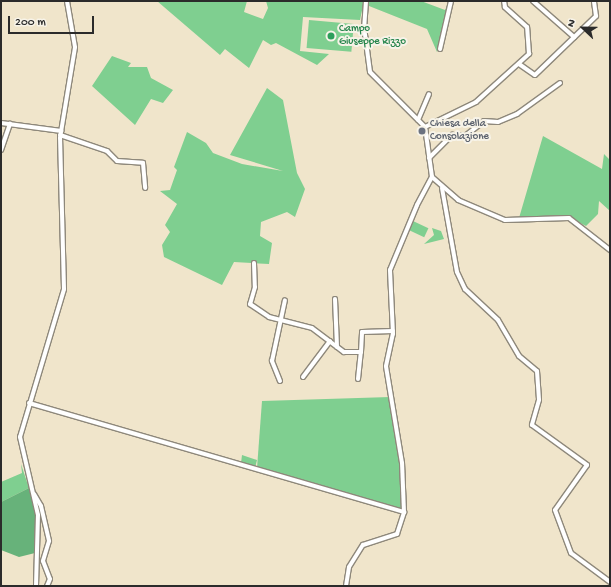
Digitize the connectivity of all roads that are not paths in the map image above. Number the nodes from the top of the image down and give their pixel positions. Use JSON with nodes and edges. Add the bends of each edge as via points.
{"nodes":[{"id":1,"x":67,"y":1,"type":"edge"},
{"id":2,"x":366,"y":1,"type":"edge"},
{"id":3,"x":451,"y":1,"type":"edge"},
{"id":4,"x":504,"y":1,"type":"edge"},
{"id":5,"x":533,"y":1,"type":"edge"},
{"id":6,"x":594,"y":1,"type":"edge"},
{"id":7,"x":574,"y":37,"type":"junction"},
{"id":8,"x":440,"y":49,"type":"dead end"},
{"id":9,"x":519,"y":64,"type":"junction"},
{"id":10,"x":560,"y":82,"type":"dead end"},
{"id":11,"x":429,"y":94,"type":"dead end"},
{"id":12,"x":418,"y":120,"type":"junction"},
{"id":13,"x":1,"y":123,"type":"edge"},
{"id":14,"x":10,"y":124,"type":"junction"},
{"id":15,"x":425,"y":127,"type":"junction"},
{"id":16,"x":61,"y":133,"type":"junction"},
{"id":17,"x":1,"y":150,"type":"edge"},
{"id":18,"x":429,"y":158,"type":"junction"},
{"id":19,"x":432,"y":177,"type":"junction"},
{"id":20,"x":145,"y":188,"type":"dead end"},
{"id":21,"x":442,"y":188,"type":"junction"},
{"id":22,"x":610,"y":250,"type":"edge"},
{"id":23,"x":254,"y":263,"type":"dead end"},
{"id":24,"x":336,"y":299,"type":"dead end"},
{"id":25,"x":285,"y":300,"type":"dead end"},
{"id":26,"x":280,"y":321,"type":"junction"},
{"id":27,"x":393,"y":331,"type":"junction"},
{"id":28,"x":330,"y":341,"type":"junction"},
{"id":29,"x":336,"y":347,"type":"junction"},
{"id":30,"x":361,"y":352,"type":"junction"},
{"id":31,"x":303,"y":377,"type":"dead end"},
{"id":32,"x":358,"y":379,"type":"dead end"},
{"id":33,"x":280,"y":381,"type":"dead end"},
{"id":34,"x":30,"y":403,"type":"junction"},
{"id":35,"x":33,"y":493,"type":"junction"},
{"id":36,"x":404,"y":512,"type":"junction"},
{"id":37,"x":44,"y":529,"type":"junction"},
{"id":38,"x":38,"y":530,"type":"junction"},
{"id":39,"x":38,"y":548,"type":"junction"},
{"id":40,"x":46,"y":551,"type":"junction"},
{"id":41,"x":610,"y":582,"type":"edge"},
{"id":42,"x":36,"y":586,"type":"edge"},
{"id":43,"x":47,"y":586,"type":"edge"},
{"id":44,"x":346,"y":586,"type":"edge"}],
"edges":[{"from":1,"to":16,"type":"street","via":[[75,47]]},
{"from":2,"to":12,"type":"street","via":[[364,27],[370,72]]},
{"from":3,"to":8,"type":"street"},
{"from":4,"to":9,"type":"street","via":[[505,7],[517,16],[528,30],[529,54]]},
{"from":5,"to":7,"type":"street"},
{"from":6,"to":7,"type":"street","via":[[596,16]]},
{"from":7,"to":9,"type":"street","via":[[535,75]]},
{"from":9,"to":15,"type":"street","via":[[476,102]]},
{"from":10,"to":18,"type":"street","via":[[517,114],[498,122],[484,121],[464,136],[452,135]]},
{"from":11,"to":12,"type":"street"},
{"from":12,"to":15,"type":"street"},
{"from":13,"to":14,"type":"street"},
{"from":14,"to":16,"type":"street"},
{"from":14,"to":17,"type":"street"},
{"from":15,"to":18,"type":"street"},
{"from":16,"to":20,"type":"street","via":[[107,151],[117,161],[143,163]]},
{"from":16,"to":34,"type":"street","via":[[64,289]]},
{"from":18,"to":19,"type":"street"},
{"from":19,"to":21,"type":"street"},
{"from":19,"to":27,"type":"street","via":[[391,265]]},
{"from":21,"to":22,"type":"street","via":[[466,205],[505,220],[573,219]]},
{"from":21,"to":41,"type":"street","via":[[457,272],[465,290],[498,320],[519,356],[537,371],[539,400],[532,424],[587,465],[555,510],[571,553]]},
{"from":23,"to":26,"type":"street","via":[[255,287],[250,304]]},
{"from":24,"to":29,"type":"street"},
{"from":25,"to":26,"type":"street"},
{"from":26,"to":28,"type":"street","via":[[312,328]]},
{"from":26,"to":33,"type":"street","via":[[272,361]]},
{"from":27,"to":30,"type":"street","via":[[361,332]]},
{"from":27,"to":36,"type":"street","via":[[386,366],[402,463]]},
{"from":28,"to":29,"type":"street"},
{"from":28,"to":31,"type":"street"},
{"from":29,"to":30,"type":"street","via":[[344,352]]},
{"from":30,"to":32,"type":"street"},
{"from":34,"to":35,"type":"street","via":[[20,437]]},
{"from":34,"to":36,"type":"street"},
{"from":35,"to":37,"type":"street","via":[[41,506]]},
{"from":35,"to":38,"type":"street"},
{"from":36,"to":44,"type":"street","via":[[397,534],[363,545],[349,567]]},
{"from":37,"to":38,"type":"street"},
{"from":37,"to":40,"type":"street","via":[[49,541]]},
{"from":38,"to":39,"type":"street"},
{"from":39,"to":40,"type":"street"},
{"from":39,"to":42,"type":"street"},
{"from":40,"to":43,"type":"street","via":[[43,561],[50,579]]}]}
